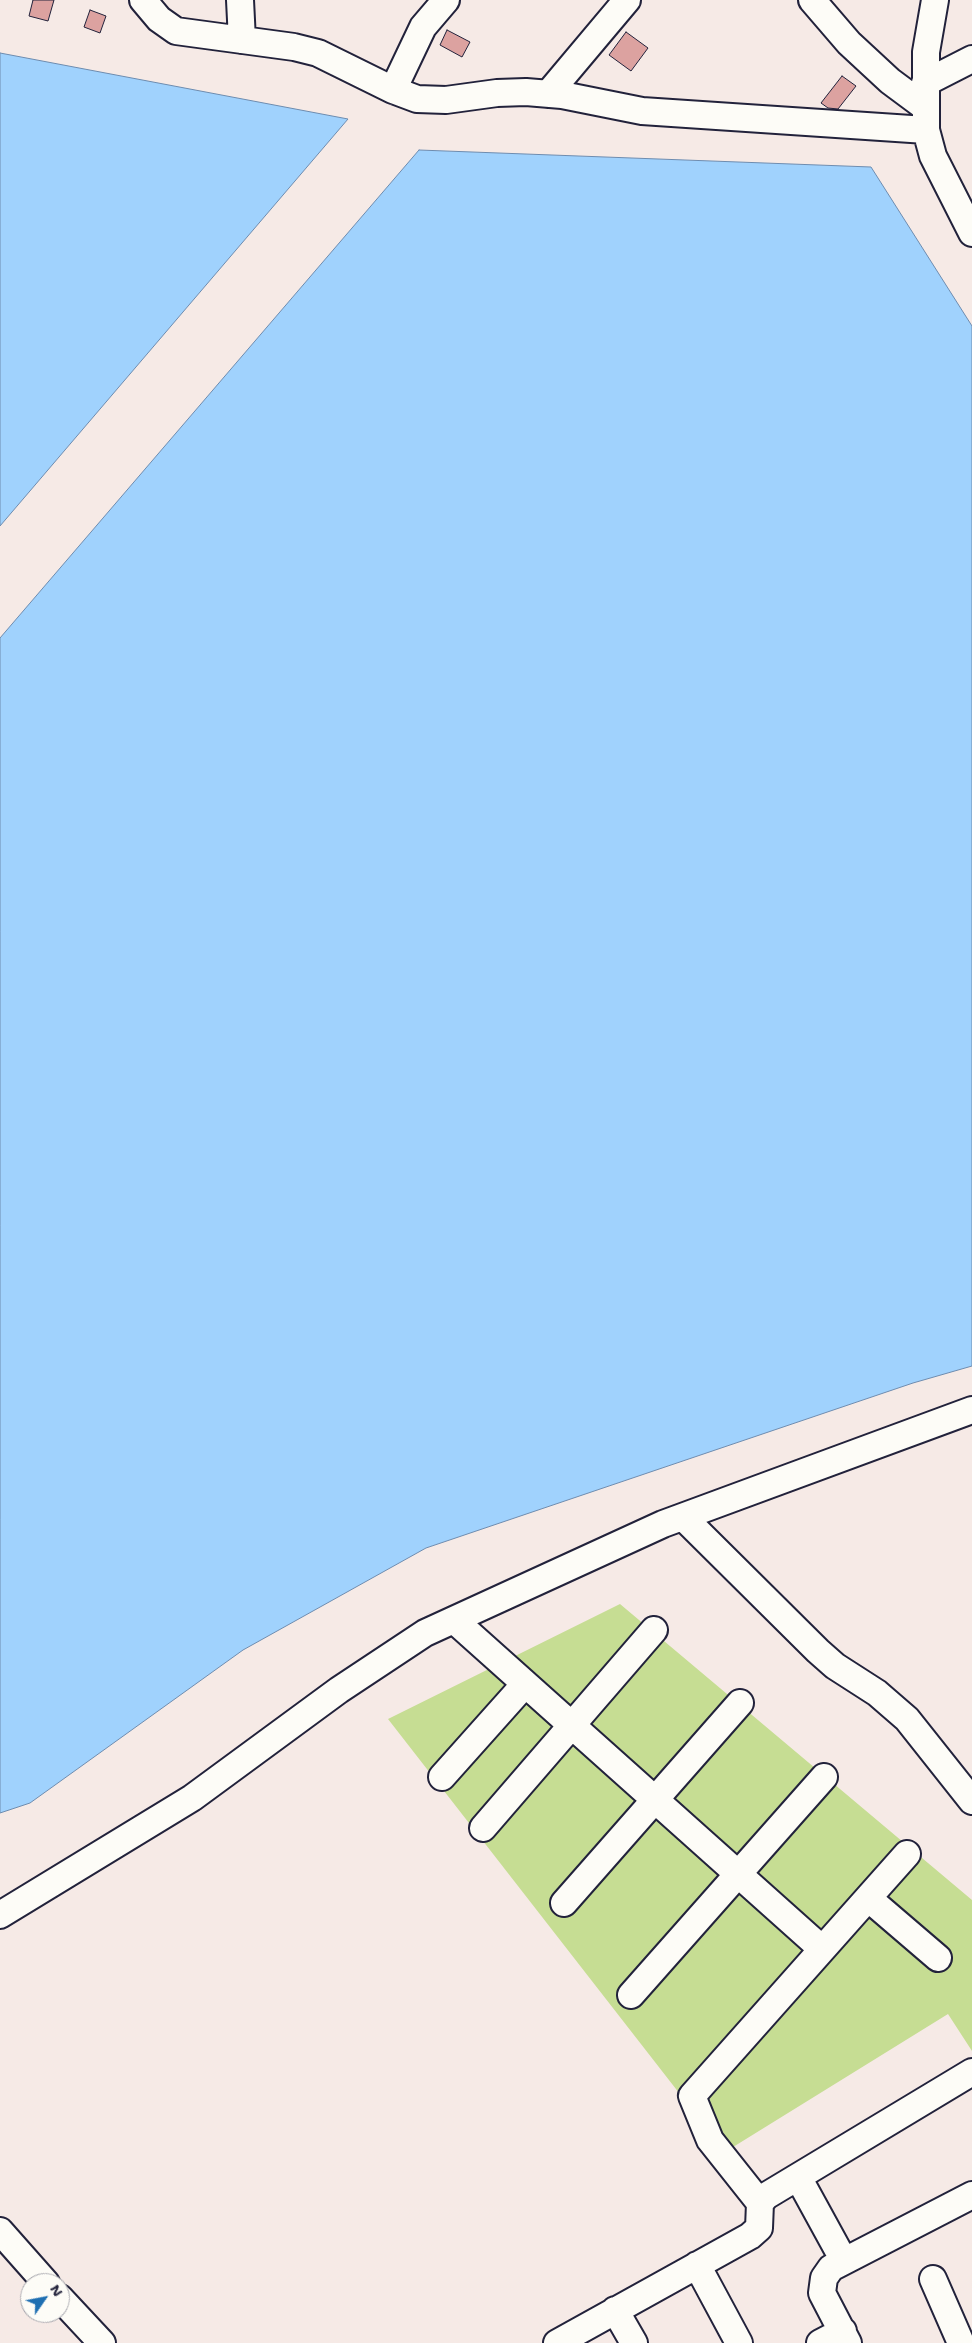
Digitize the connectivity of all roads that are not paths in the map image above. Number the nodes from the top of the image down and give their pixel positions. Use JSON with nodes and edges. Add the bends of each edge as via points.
{"nodes":[{"id":1,"x":143,"y":0,"type":"edge"},
{"id":2,"x":240,"y":0,"type":"edge"},
{"id":3,"x":446,"y":0,"type":"edge"},
{"id":4,"x":627,"y":0,"type":"edge"},
{"id":5,"x":812,"y":0,"type":"edge"},
{"id":6,"x":935,"y":0,"type":"edge"},
{"id":7,"x":242,"y":40,"type":"junction"},
{"id":8,"x":972,"y":59,"type":"edge"},
{"id":9,"x":393,"y":90,"type":"junction"},
{"id":10,"x":548,"y":94,"type":"junction"},
{"id":11,"x":925,"y":107,"type":"junction"},
{"id":12,"x":972,"y":233,"type":"edge"},
{"id":13,"x":972,"y":1410,"type":"edge"},
{"id":14,"x":683,"y":1517,"type":"junction"},
{"id":15,"x":454,"y":1620,"type":"junction"},
{"id":16,"x":654,"y":1630,"type":"dead end"},
{"id":17,"x":525,"y":1684,"type":"junction"},
{"id":18,"x":740,"y":1703,"type":"dead end"},
{"id":19,"x":572,"y":1725,"type":"junction"},
{"id":20,"x":442,"y":1777,"type":"dead end"},
{"id":21,"x":824,"y":1777,"type":"dead end"},
{"id":22,"x":655,"y":1800,"type":"junction"},
{"id":23,"x":972,"y":1801,"type":"edge"},
{"id":24,"x":483,"y":1828,"type":"dead end"},
{"id":25,"x":907,"y":1854,"type":"dead end"},
{"id":26,"x":738,"y":1874,"type":"junction"},
{"id":27,"x":868,"y":1898,"type":"junction"},
{"id":28,"x":564,"y":1903,"type":"dead end"},
{"id":29,"x":0,"y":1915,"type":"edge"},
{"id":30,"x":822,"y":1949,"type":"junction"},
{"id":31,"x":938,"y":1958,"type":"dead end"},
{"id":32,"x":631,"y":1995,"type":"dead end"},
{"id":33,"x":972,"y":2072,"type":"edge"},
{"id":34,"x":798,"y":2177,"type":"junction"},
{"id":35,"x":972,"y":2195,"type":"edge"},
{"id":36,"x":760,"y":2203,"type":"junction"},
{"id":37,"x":0,"y":2231,"type":"edge"},
{"id":38,"x":844,"y":2262,"type":"junction"},
{"id":39,"x":697,"y":2265,"type":"junction"},
{"id":40,"x":37,"y":2273,"type":"edge"},
{"id":41,"x":933,"y":2279,"type":"dead end"},
{"id":42,"x":70,"y":2309,"type":"edge"},
{"id":43,"x":615,"y":2310,"type":"junction"},
{"id":44,"x":846,"y":2337,"type":"edge"},
{"id":45,"x":102,"y":2343,"type":"edge"},
{"id":46,"x":557,"y":2343,"type":"edge"},
{"id":47,"x":634,"y":2343,"type":"edge"},
{"id":48,"x":739,"y":2343,"type":"edge"},
{"id":49,"x":820,"y":2343,"type":"edge"},
{"id":50,"x":961,"y":2343,"type":"edge"}],
"edges":[{"from":1,"to":7,"type":"street","via":[[159,19],[176,31]]},
{"from":2,"to":7,"type":"street"},
{"from":3,"to":9,"type":"street","via":[[423,27]]},
{"from":4,"to":10,"type":"street"},
{"from":5,"to":11,"type":"street","via":[[856,50]]},
{"from":6,"to":11,"type":"street","via":[[926,52]]},
{"from":7,"to":9,"type":"street","via":[[318,53]]},
{"from":8,"to":11,"type":"street"},
{"from":9,"to":10,"type":"street","via":[[417,99],[446,100],[497,93]]},
{"from":10,"to":11,"type":"street","via":[[642,111]]},
{"from":11,"to":12,"type":"street","via":[[933,156]]},
{"from":13,"to":14,"type":"street"},
{"from":14,"to":15,"type":"street"},
{"from":14,"to":23,"type":"street","via":[[818,1651],[907,1719]]},
{"from":15,"to":17,"type":"street"},
{"from":15,"to":29,"type":"street","via":[[425,1634],[339,1690],[192,1798]]},
{"from":16,"to":19,"type":"street"},
{"from":17,"to":19,"type":"street"},
{"from":17,"to":20,"type":"street"},
{"from":18,"to":22,"type":"street"},
{"from":19,"to":22,"type":"street"},
{"from":19,"to":24,"type":"street"},
{"from":21,"to":26,"type":"street"},
{"from":22,"to":26,"type":"street"},
{"from":22,"to":28,"type":"street"},
{"from":25,"to":27,"type":"street"},
{"from":26,"to":30,"type":"street"},
{"from":26,"to":32,"type":"street"},
{"from":27,"to":30,"type":"street"},
{"from":27,"to":31,"type":"street"},
{"from":30,"to":36,"type":"street","via":[[692,2096],[710,2140]]},
{"from":33,"to":34,"type":"street"},
{"from":34,"to":36,"type":"street"},
{"from":34,"to":38,"type":"street"},
{"from":35,"to":38,"type":"street"},
{"from":36,"to":39,"type":"street","via":[[759,2228]]},
{"from":37,"to":40,"type":"street"},
{"from":38,"to":44,"type":"street","via":[[831,2268],[824,2278],[822,2293]]},
{"from":39,"to":43,"type":"street"},
{"from":39,"to":48,"type":"street"},
{"from":41,"to":50,"type":"street"},
{"from":42,"to":45,"type":"street"},
{"from":43,"to":46,"type":"street"},
{"from":43,"to":47,"type":"street"},
{"from":44,"to":49,"type":"street"}]}
